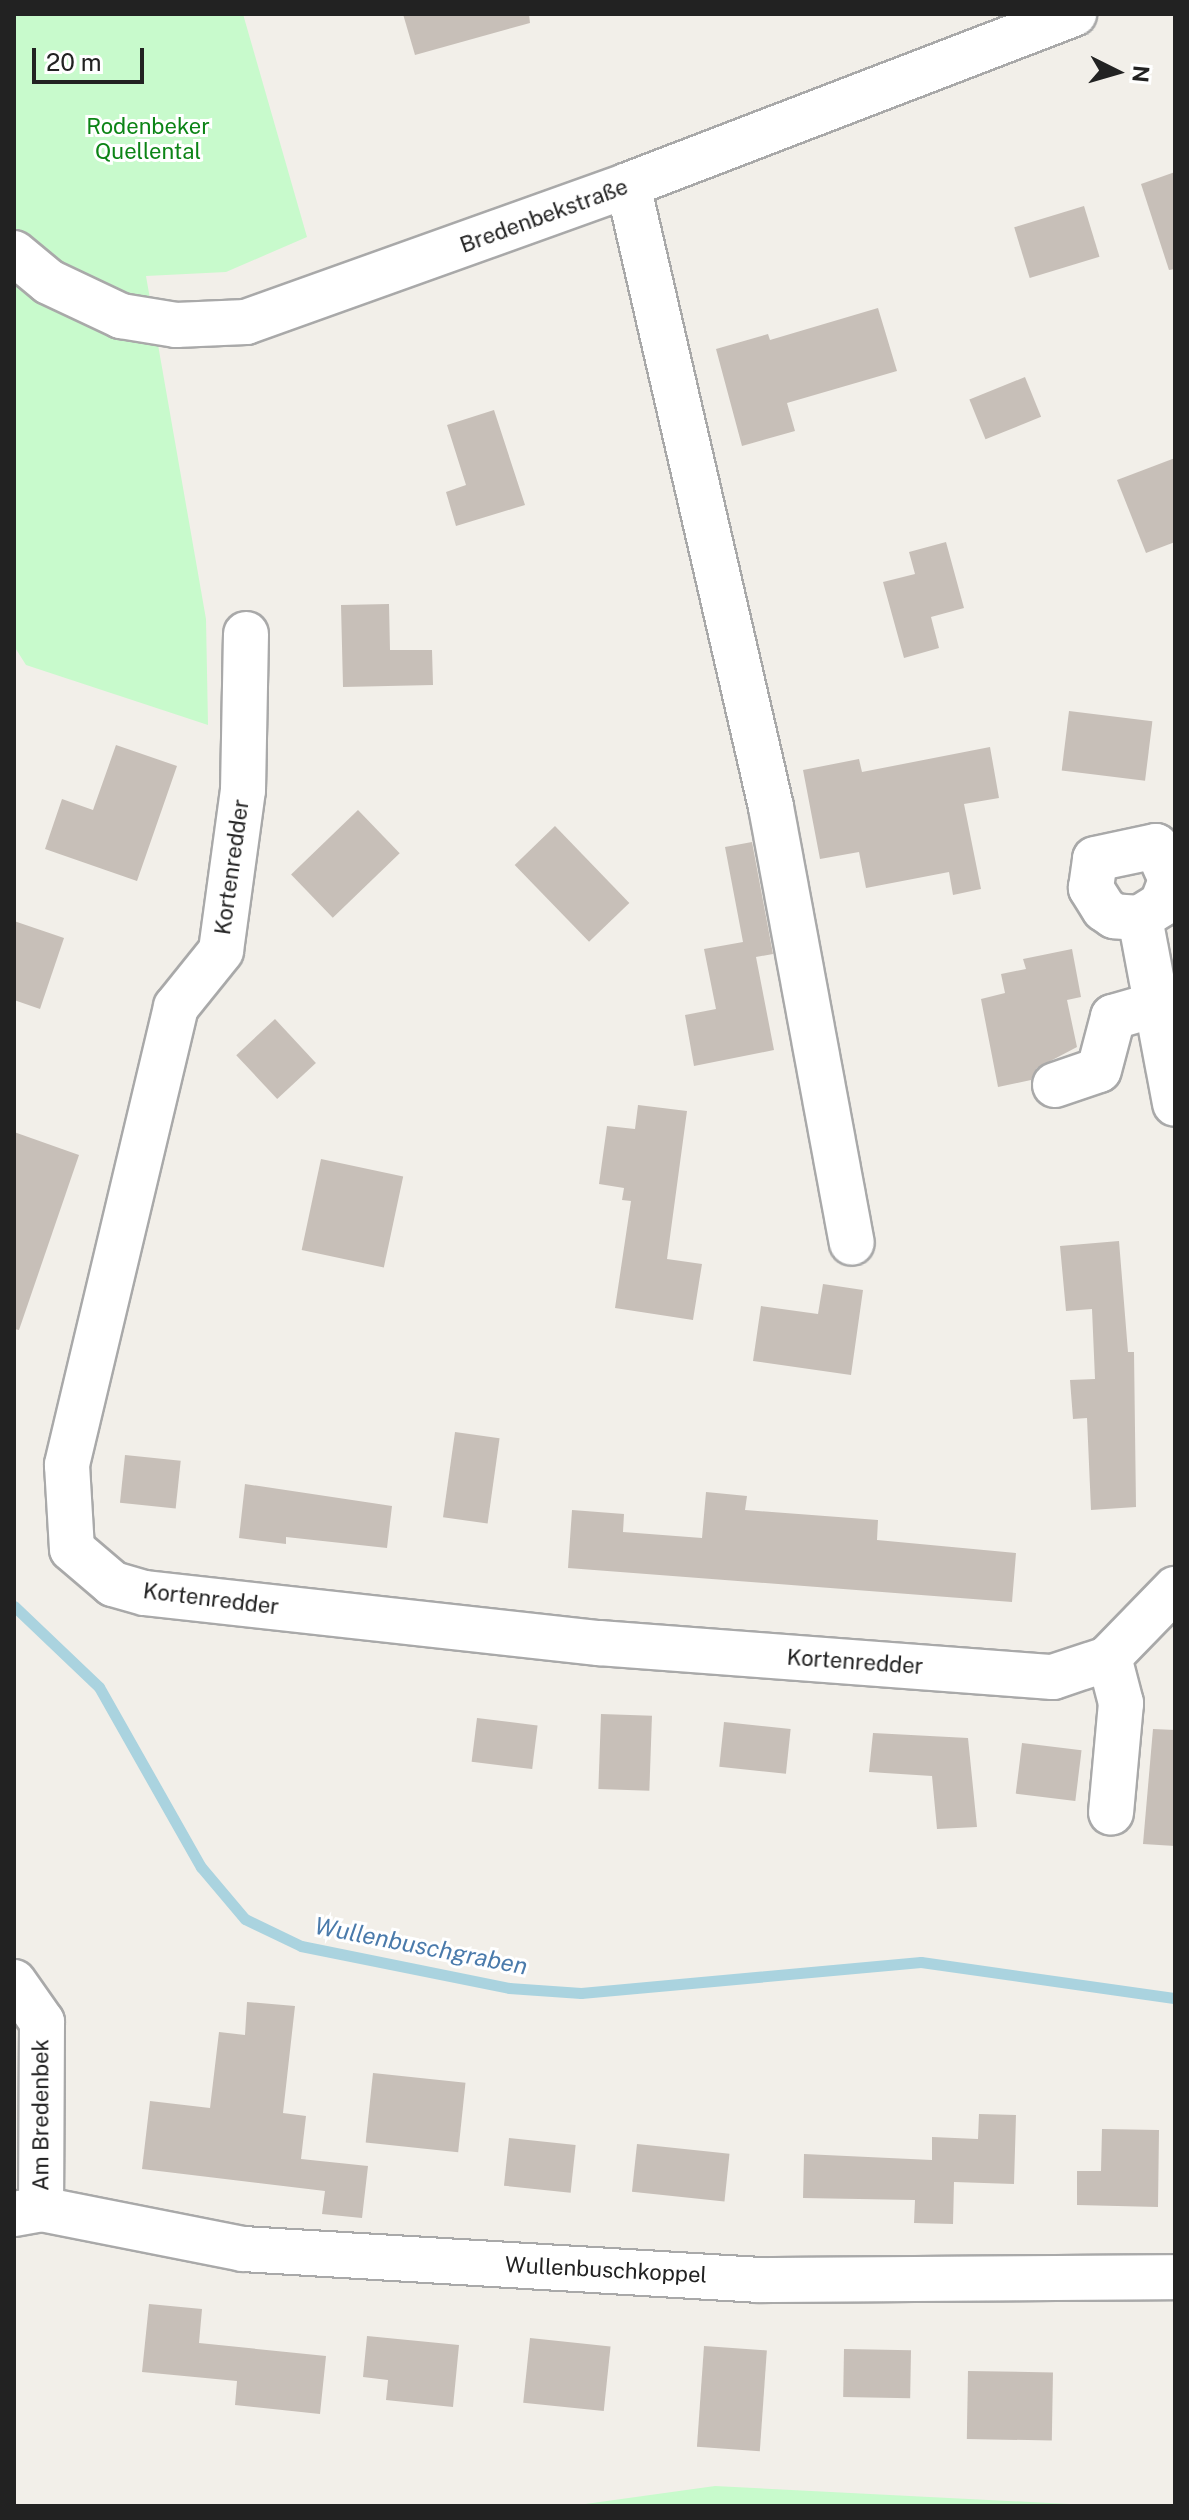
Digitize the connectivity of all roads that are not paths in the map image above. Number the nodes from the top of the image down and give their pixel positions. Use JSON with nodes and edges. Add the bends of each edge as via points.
{"nodes":[{"id":1,"x":1074,"y":14,"type":"edge"},
{"id":2,"x":628,"y":185,"type":"junction"},
{"id":3,"x":14,"y":253,"type":"edge"},
{"id":4,"x":246,"y":634,"type":"dead end"},
{"id":5,"x":1140,"y":918,"type":"dead end"},
{"id":6,"x":1158,"y":1004,"type":"junction"},
{"id":7,"x":1055,"y":1085,"type":"dead end"},
{"id":8,"x":1175,"y":1104,"type":"edge"},
{"id":9,"x":852,"y":1243,"type":"dead end"},
{"id":10,"x":1175,"y":1589,"type":"edge"},
{"id":11,"x":1109,"y":1657,"type":"junction"},
{"id":12,"x":1111,"y":1813,"type":"dead end"},
{"id":13,"x":14,"y":1982,"type":"edge"},
{"id":14,"x":27,"y":2212,"type":"edge"},
{"id":15,"x":1175,"y":2277,"type":"edge"}],
"edges":[{"from":1,"to":2,"type":"street","name":"Bredenbekstraße"},
{"from":2,"to":3,"type":"street","name":"Bredenbekstraße","via":[[246,322],[176,325],[121,316],[49,282]]},
{"from":2,"to":9,"type":"street","via":[[771,807]]},
{"from":4,"to":11,"type":"street","name":"Kortenredder","via":[[243,790],[221,951],[176,1007],[67,1465],[72,1549],[113,1584],[145,1593],[599,1643],[1053,1677]]},
{"from":5,"to":6,"type":"street"},
{"from":6,"to":7,"type":"street","via":[[1113,1017],[1099,1070]]},
{"from":6,"to":8,"type":"street"},
{"from":10,"to":11,"type":"street","name":"Kortenredder"},
{"from":11,"to":12,"type":"street","via":[[1121,1703]]},
{"from":13,"to":14,"type":"street","name":"Am Bredenbek","via":[[42,2022]]},
{"from":14,"to":15,"type":"street","name":"Wullenbuschkoppel","via":[[243,2249],[760,2280]]}]}
